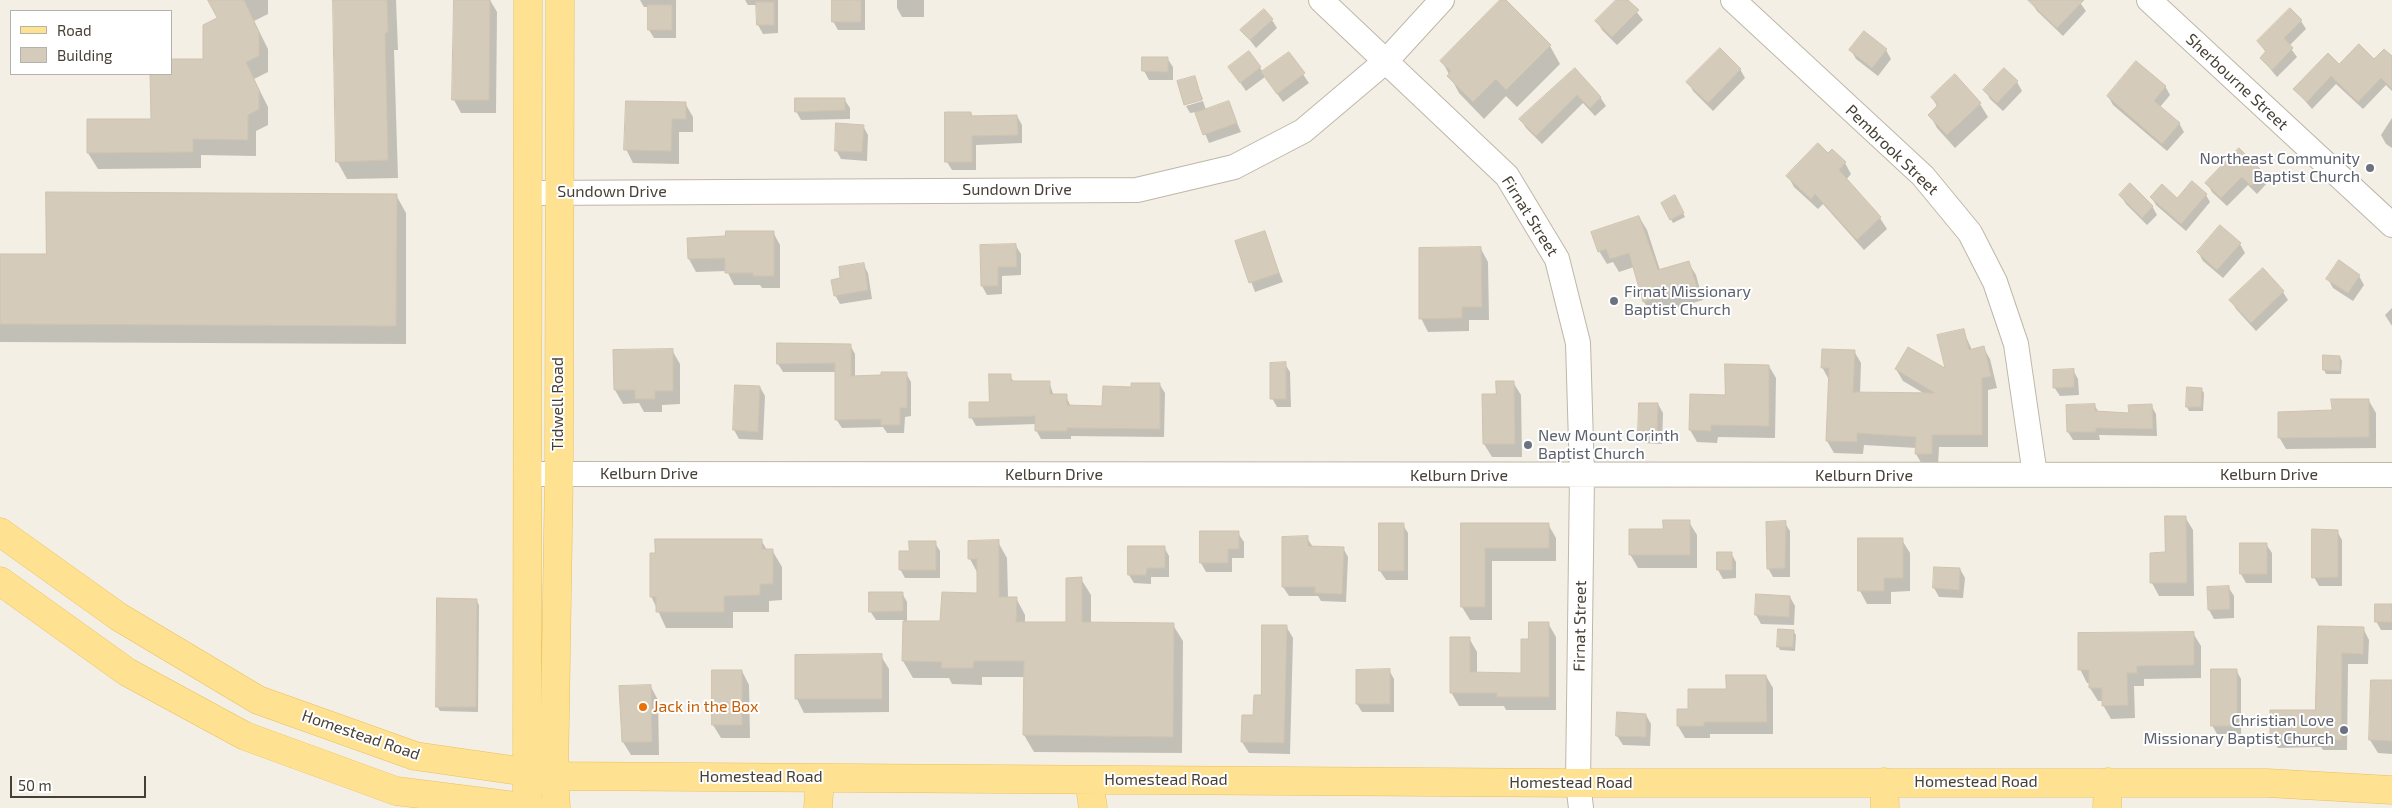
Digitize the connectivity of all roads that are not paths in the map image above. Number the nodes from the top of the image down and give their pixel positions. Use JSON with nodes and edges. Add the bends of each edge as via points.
{"nodes":[{"id":1,"x":528,"y":0,"type":"edge"},
{"id":2,"x":560,"y":0,"type":"edge"},
{"id":3,"x":1321,"y":0,"type":"edge"},
{"id":4,"x":1442,"y":0,"type":"edge"},
{"id":5,"x":1733,"y":0,"type":"edge"},
{"id":6,"x":2149,"y":0,"type":"edge"},
{"id":7,"x":1387,"y":60,"type":"junction"},
{"id":8,"x":529,"y":192,"type":"junction"},
{"id":9,"x":558,"y":192,"type":"junction"},
{"id":10,"x":2392,"y":225,"type":"edge"},
{"id":11,"x":558,"y":473,"type":"junction"},
{"id":12,"x":527,"y":474,"type":"junction"},
{"id":13,"x":2392,"y":475,"type":"edge"},
{"id":14,"x":1582,"y":476,"type":"junction"},
{"id":15,"x":2035,"y":476,"type":"junction"},
{"id":16,"x":0,"y":532,"type":"edge"},
{"id":17,"x":25,"y":550,"type":"junction"},
{"id":18,"x":2,"y":582,"type":"edge"},
{"id":19,"x":526,"y":772,"type":"junction"},
{"id":20,"x":2392,"y":772,"type":"edge"},
{"id":21,"x":554,"y":776,"type":"junction"},
{"id":22,"x":820,"y":778,"type":"junction"},
{"id":23,"x":1089,"y":780,"type":"junction"},
{"id":24,"x":2267,"y":784,"type":"junction"},
{"id":25,"x":2392,"y":790,"type":"edge"},
{"id":26,"x":1884,"y":795,"type":"edge"},
{"id":27,"x":2108,"y":795,"type":"edge"},
{"id":28,"x":1579,"y":796,"type":"edge"},
{"id":29,"x":527,"y":808,"type":"edge"},
{"id":30,"x":531,"y":808,"type":"edge"},
{"id":31,"x":556,"y":808,"type":"edge"},
{"id":32,"x":818,"y":808,"type":"edge"},
{"id":33,"x":1093,"y":808,"type":"edge"}],
"edges":[{"from":1,"to":8,"type":"main road","name":"Tidwell Road"},
{"from":2,"to":9,"type":"main road","name":"Tidwell Road"},
{"from":3,"to":7,"type":"street","name":"Firnat Street"},
{"from":4,"to":7,"type":"street","name":"Sundown Drive"},
{"from":5,"to":15,"type":"street","name":"Pembrook Street","via":[[1923,176],[1970,233],[1995,282],[2016,344]]},
{"from":6,"to":10,"type":"street","name":"Sherbourne Street"},
{"from":7,"to":9,"type":"street","name":"Sundown Drive","via":[[1294,136],[1234,167],[1137,190]]},
{"from":7,"to":14,"type":"street","name":"Firnat Street","via":[[1507,176],[1557,258],[1578,343]]},
{"from":8,"to":9,"type":"street","name":"Sundown Drive"},
{"from":8,"to":12,"type":"main road","name":"Tidwell Road"},
{"from":9,"to":11,"type":"main road","name":"Tidwell Road"},
{"from":11,"to":12,"type":"street","name":"Kelburn Drive"},
{"from":11,"to":14,"type":"street","name":"Kelburn Drive"},
{"from":11,"to":21,"type":"main road","name":"Tidwell Road"},
{"from":12,"to":19,"type":"main road","name":"Tidwell Road"},
{"from":13,"to":15,"type":"street","name":"Kelburn Drive"},
{"from":14,"to":15,"type":"street","name":"Kelburn Drive"},
{"from":14,"to":28,"type":"street","name":"Firnat Street"},
{"from":16,"to":17,"type":"main road","name":"Homestead Road"},
{"from":17,"to":18,"type":"main road"},
{"from":17,"to":19,"type":"main road","name":"Homestead Road","via":[[119,617],[258,700],[415,756]]},
{"from":18,"to":29,"type":"main road","via":[[127,672],[245,736],[396,791]]},
{"from":19,"to":21,"type":"main road","name":"Homestead Road"},
{"from":19,"to":29,"type":"main road","name":"Tidwell Road"},
{"from":20,"to":24,"type":"main road"},
{"from":21,"to":22,"type":"main road","name":"Homestead Road"},
{"from":21,"to":31,"type":"main road","name":"Tidwell Road"},
{"from":22,"to":23,"type":"main road","name":"Homestead Road"},
{"from":22,"to":32,"type":"main road"},
{"from":23,"to":28,"type":"main road","name":"Homestead Road"},
{"from":23,"to":33,"type":"main road"},
{"from":24,"to":25,"type":"main road","name":"Homestead Road"},
{"from":24,"to":27,"type":"main road","name":"Homestead Road"},
{"from":26,"to":27,"type":"main road","name":"Homestead Road"},
{"from":26,"to":28,"type":"main road","name":"Homestead Road"},
{"from":29,"to":30,"type":"main road"}]}
